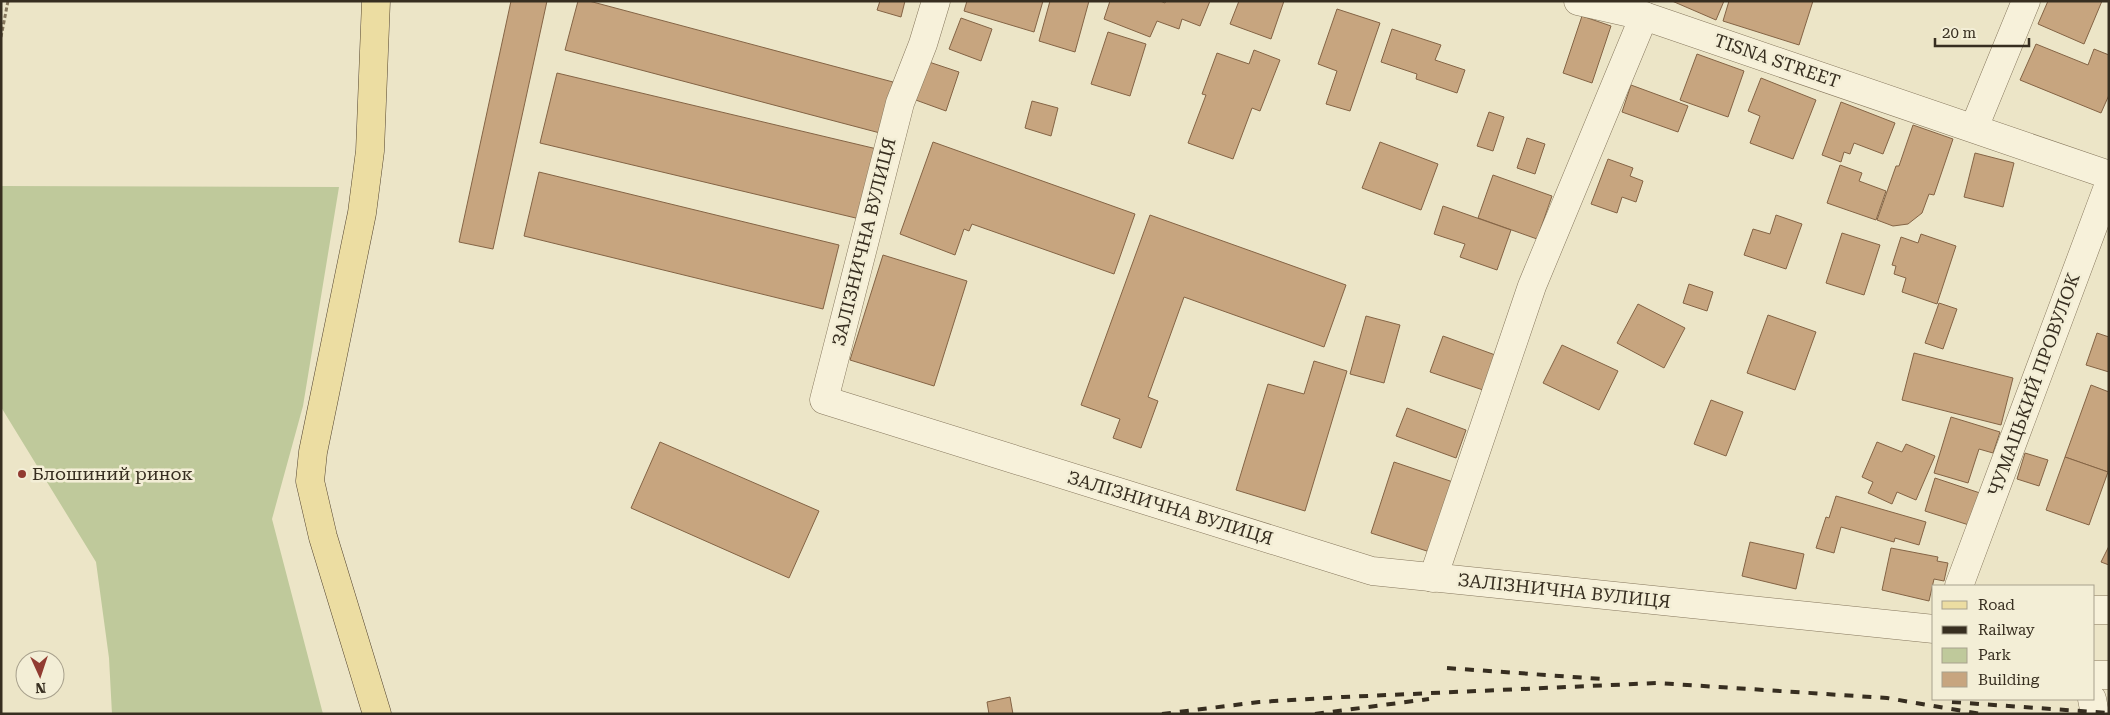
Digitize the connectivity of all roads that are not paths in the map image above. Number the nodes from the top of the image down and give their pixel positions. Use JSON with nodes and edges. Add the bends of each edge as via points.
{"nodes":[{"id":1,"x":376,"y":1,"type":"edge"},
{"id":2,"x":936,"y":1,"type":"edge"},
{"id":3,"x":1578,"y":1,"type":"edge"},
{"id":4,"x":2026,"y":1,"type":"edge"},
{"id":5,"x":1644,"y":16,"type":"junction"},
{"id":6,"x":1974,"y":128,"type":"junction"},
{"id":7,"x":2109,"y":175,"type":"edge"},
{"id":8,"x":2109,"y":184,"type":"edge"},
{"id":9,"x":1433,"y":578,"type":"junction"},
{"id":10,"x":1959,"y":585,"type":"edge"},
{"id":11,"x":2095,"y":610,"type":"edge"},
{"id":12,"x":2109,"y":610,"type":"edge"},
{"id":13,"x":1932,"y":629,"type":"edge"},
{"id":14,"x":2095,"y":675,"type":"edge"},
{"id":15,"x":2109,"y":675,"type":"edge"},
{"id":16,"x":2092,"y":700,"type":"edge"},
{"id":17,"x":377,"y":714,"type":"edge"},
{"id":18,"x":2094,"y":714,"type":"edge"}],
"edges":[{"from":1,"to":17,"type":"main road","via":[[370,151],[362,214],[313,452],[310,481],[323,537]]},
{"from":2,"to":9,"type":"street","name":"ЗАЛІЗНИЧНА ВУЛИЦЯ","via":[[900,103],[824,400],[1372,571]]},
{"from":3,"to":5,"type":"street","name":"TISNA STREET"},
{"from":4,"to":6,"type":"street"},
{"from":5,"to":6,"type":"street","name":"TISNA STREET"},
{"from":5,"to":9,"type":"street","via":[[1532,286]]},
{"from":6,"to":7,"type":"street"},
{"from":8,"to":10,"type":"street","name":"ЧУМАЦЬКИЙ ПРОВУЛОК"},
{"from":9,"to":13,"type":"street","name":"ЗАЛІЗНИЧНА ВУЛИЦЯ"},
{"from":11,"to":12,"type":"street"},
{"from":14,"to":15,"type":"street"},
{"from":16,"to":18,"type":"street"}]}
